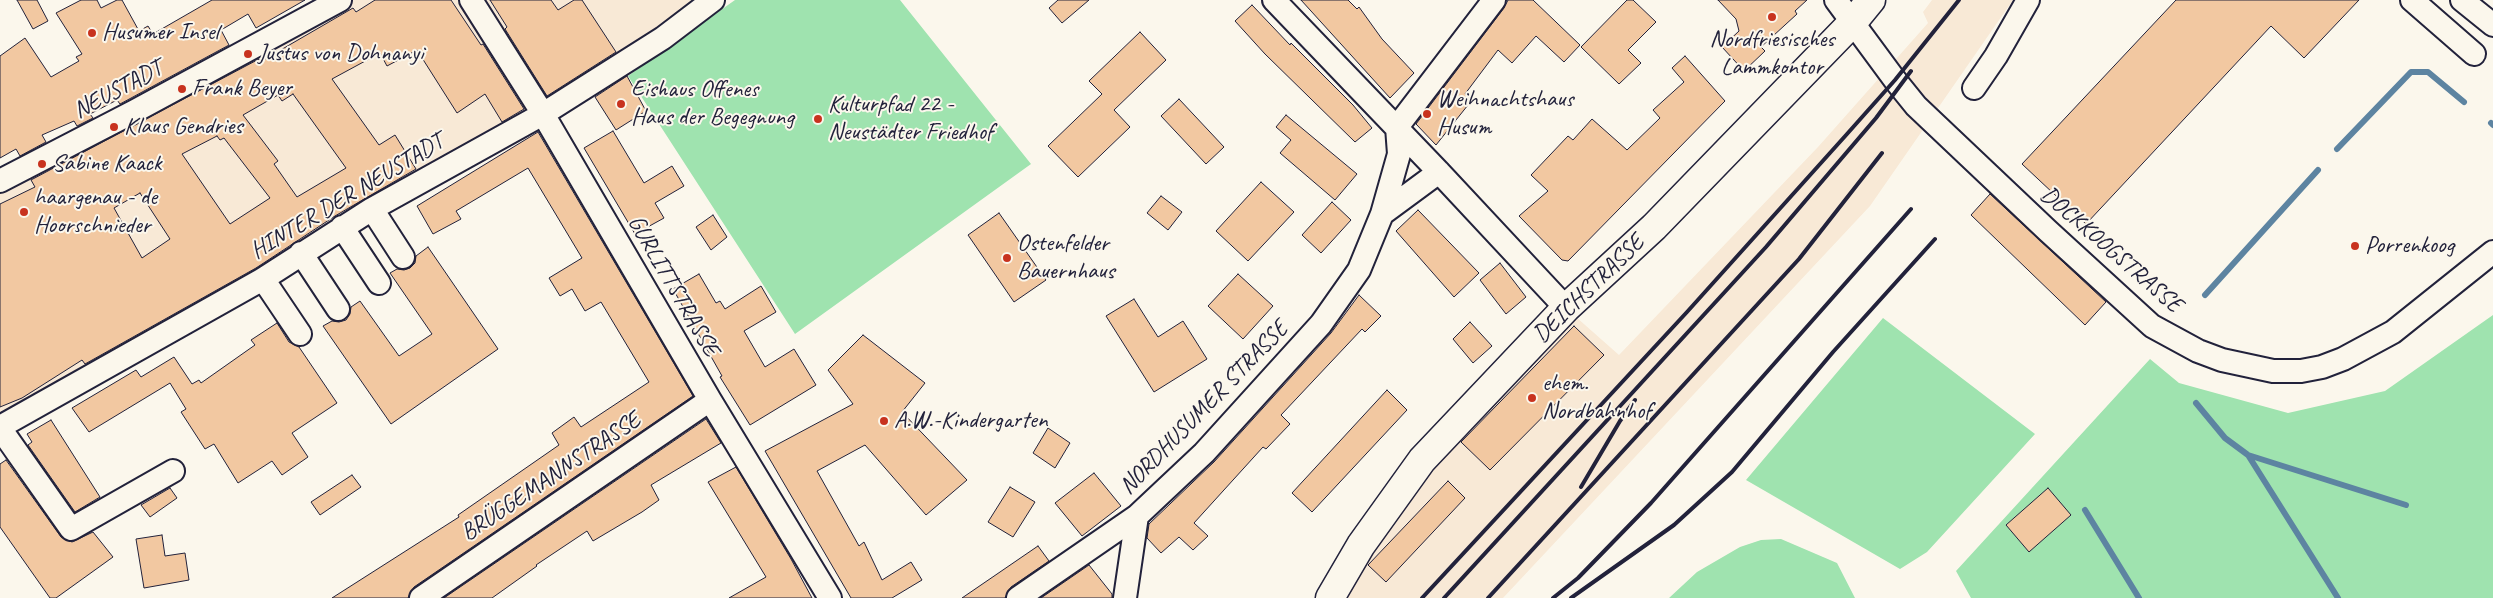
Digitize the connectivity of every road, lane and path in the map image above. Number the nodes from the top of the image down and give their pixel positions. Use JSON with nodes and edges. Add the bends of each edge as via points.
{"nodes":[{"id":1,"x":340,"y":0,"type":"edge"},
{"id":2,"x":471,"y":0,"type":"edge"},
{"id":3,"x":713,"y":0,"type":"edge"},
{"id":4,"x":1274,"y":0,"type":"edge"},
{"id":5,"x":1494,"y":0,"type":"edge"},
{"id":6,"x":1836,"y":0,"type":"edge"},
{"id":7,"x":1871,"y":0,"type":"edge"},
{"id":8,"x":2028,"y":0,"type":"edge"},
{"id":9,"x":2412,"y":0,"type":"edge"},
{"id":10,"x":2462,"y":0,"type":"edge"},
{"id":11,"x":1853,"y":22,"type":"junction"},
{"id":12,"x":2493,"y":25,"type":"edge"},
{"id":13,"x":2474,"y":54,"type":"dead end"},
{"id":14,"x":1974,"y":88,"type":"dead end"},
{"id":15,"x":543,"y":114,"type":"junction"},
{"id":16,"x":1397,"y":127,"type":"junction"},
{"id":17,"x":1440,"y":172,"type":"junction"},
{"id":18,"x":0,"y":181,"type":"edge"},
{"id":19,"x":372,"y":209,"type":"junction"},
{"id":20,"x":1382,"y":214,"type":"junction"},
{"id":21,"x":342,"y":227,"type":"junction"},
{"id":22,"x":2493,"y":252,"type":"edge"},
{"id":23,"x":301,"y":254,"type":"junction"},
{"id":24,"x":403,"y":257,"type":"dead end"},
{"id":25,"x":263,"y":279,"type":"junction"},
{"id":26,"x":379,"y":283,"type":"dead end"},
{"id":27,"x":1566,"y":308,"type":"junction"},
{"id":28,"x":338,"y":309,"type":"dead end"},
{"id":29,"x":300,"y":334,"type":"dead end"},
{"id":30,"x":710,"y":400,"type":"junction"},
{"id":31,"x":0,"y":427,"type":"edge"},
{"id":32,"x":173,"y":471,"type":"dead end"},
{"id":33,"x":1137,"y":516,"type":"junction"},
{"id":34,"x":421,"y":598,"type":"edge"},
{"id":35,"x":830,"y":598,"type":"edge"},
{"id":36,"x":1018,"y":598,"type":"edge"},
{"id":37,"x":1124,"y":598,"type":"edge"},
{"id":38,"x":1330,"y":598,"type":"edge"}],
"edges":[{"from":1,"to":18,"type":"street","name":"NEUSTADT"},
{"from":2,"to":15,"type":"street","name":"GURLITTSTRASSE"},
{"from":3,"to":15,"type":"street","name":"HINTER DER NEUSTADT","via":[[663,38]]},
{"from":4,"to":16,"type":"street"},
{"from":5,"to":16,"type":"street"},
{"from":6,"to":11,"type":"street","name":"DOCKKOOGSTRASSE"},
{"from":7,"to":11,"type":"main road","name":"DEICHSTRASSE"},
{"from":8,"to":14,"type":"street"},
{"from":9,"to":13,"type":"street"},
{"from":10,"to":12,"type":"street"},
{"from":11,"to":22,"type":"street","name":"DOCKKOOGSTRASSE","via":[[1916,106],[2048,231],[2152,326],[2180,343],[2214,357],[2273,371],[2301,371],[2343,359],[2393,332]]},
{"from":11,"to":27,"type":"main road","name":"DEICHSTRASSE","via":[[1654,227]]},
{"from":15,"to":19,"type":"street","name":"HINTER DER NEUSTADT"},
{"from":15,"to":30,"type":"street","name":"GURLITTSTRASSE"},
{"from":16,"to":17,"type":"street"},
{"from":16,"to":20,"type":"street","name":"NORDHUSUMER STRASSE","via":[[1399,154]]},
{"from":17,"to":20,"type":"street"},
{"from":17,"to":27,"type":"street"},
{"from":19,"to":21,"type":"street","name":"HINTER DER NEUSTADT"},
{"from":19,"to":24,"type":"street"},
{"from":20,"to":33,"type":"street","name":"NORDHUSUMER STRASSE","via":[[1359,270],[1321,324],[1204,453]]},
{"from":21,"to":23,"type":"street","name":"HINTER DER NEUSTADT"},
{"from":21,"to":26,"type":"street"},
{"from":23,"to":25,"type":"street","name":"HINTER DER NEUSTADT"},
{"from":23,"to":28,"type":"street"},
{"from":25,"to":29,"type":"street"},
{"from":25,"to":31,"type":"street","name":"HINTER DER NEUSTADT"},
{"from":27,"to":38,"type":"main road","name":"DEICHSTRASSE","via":[[1422,460],[1361,545]]},
{"from":30,"to":34,"type":"street","name":"BRÜGGEMANNSTRASSE"},
{"from":30,"to":35,"type":"street","name":"GURLITTSTRASSE"},
{"from":31,"to":32,"type":"street","name":"HINTER DER NEUSTADT","via":[[70,529]]},
{"from":33,"to":36,"type":"street","name":"NORDHUSUMER STRASSE"},
{"from":33,"to":37,"type":"street"}]}
